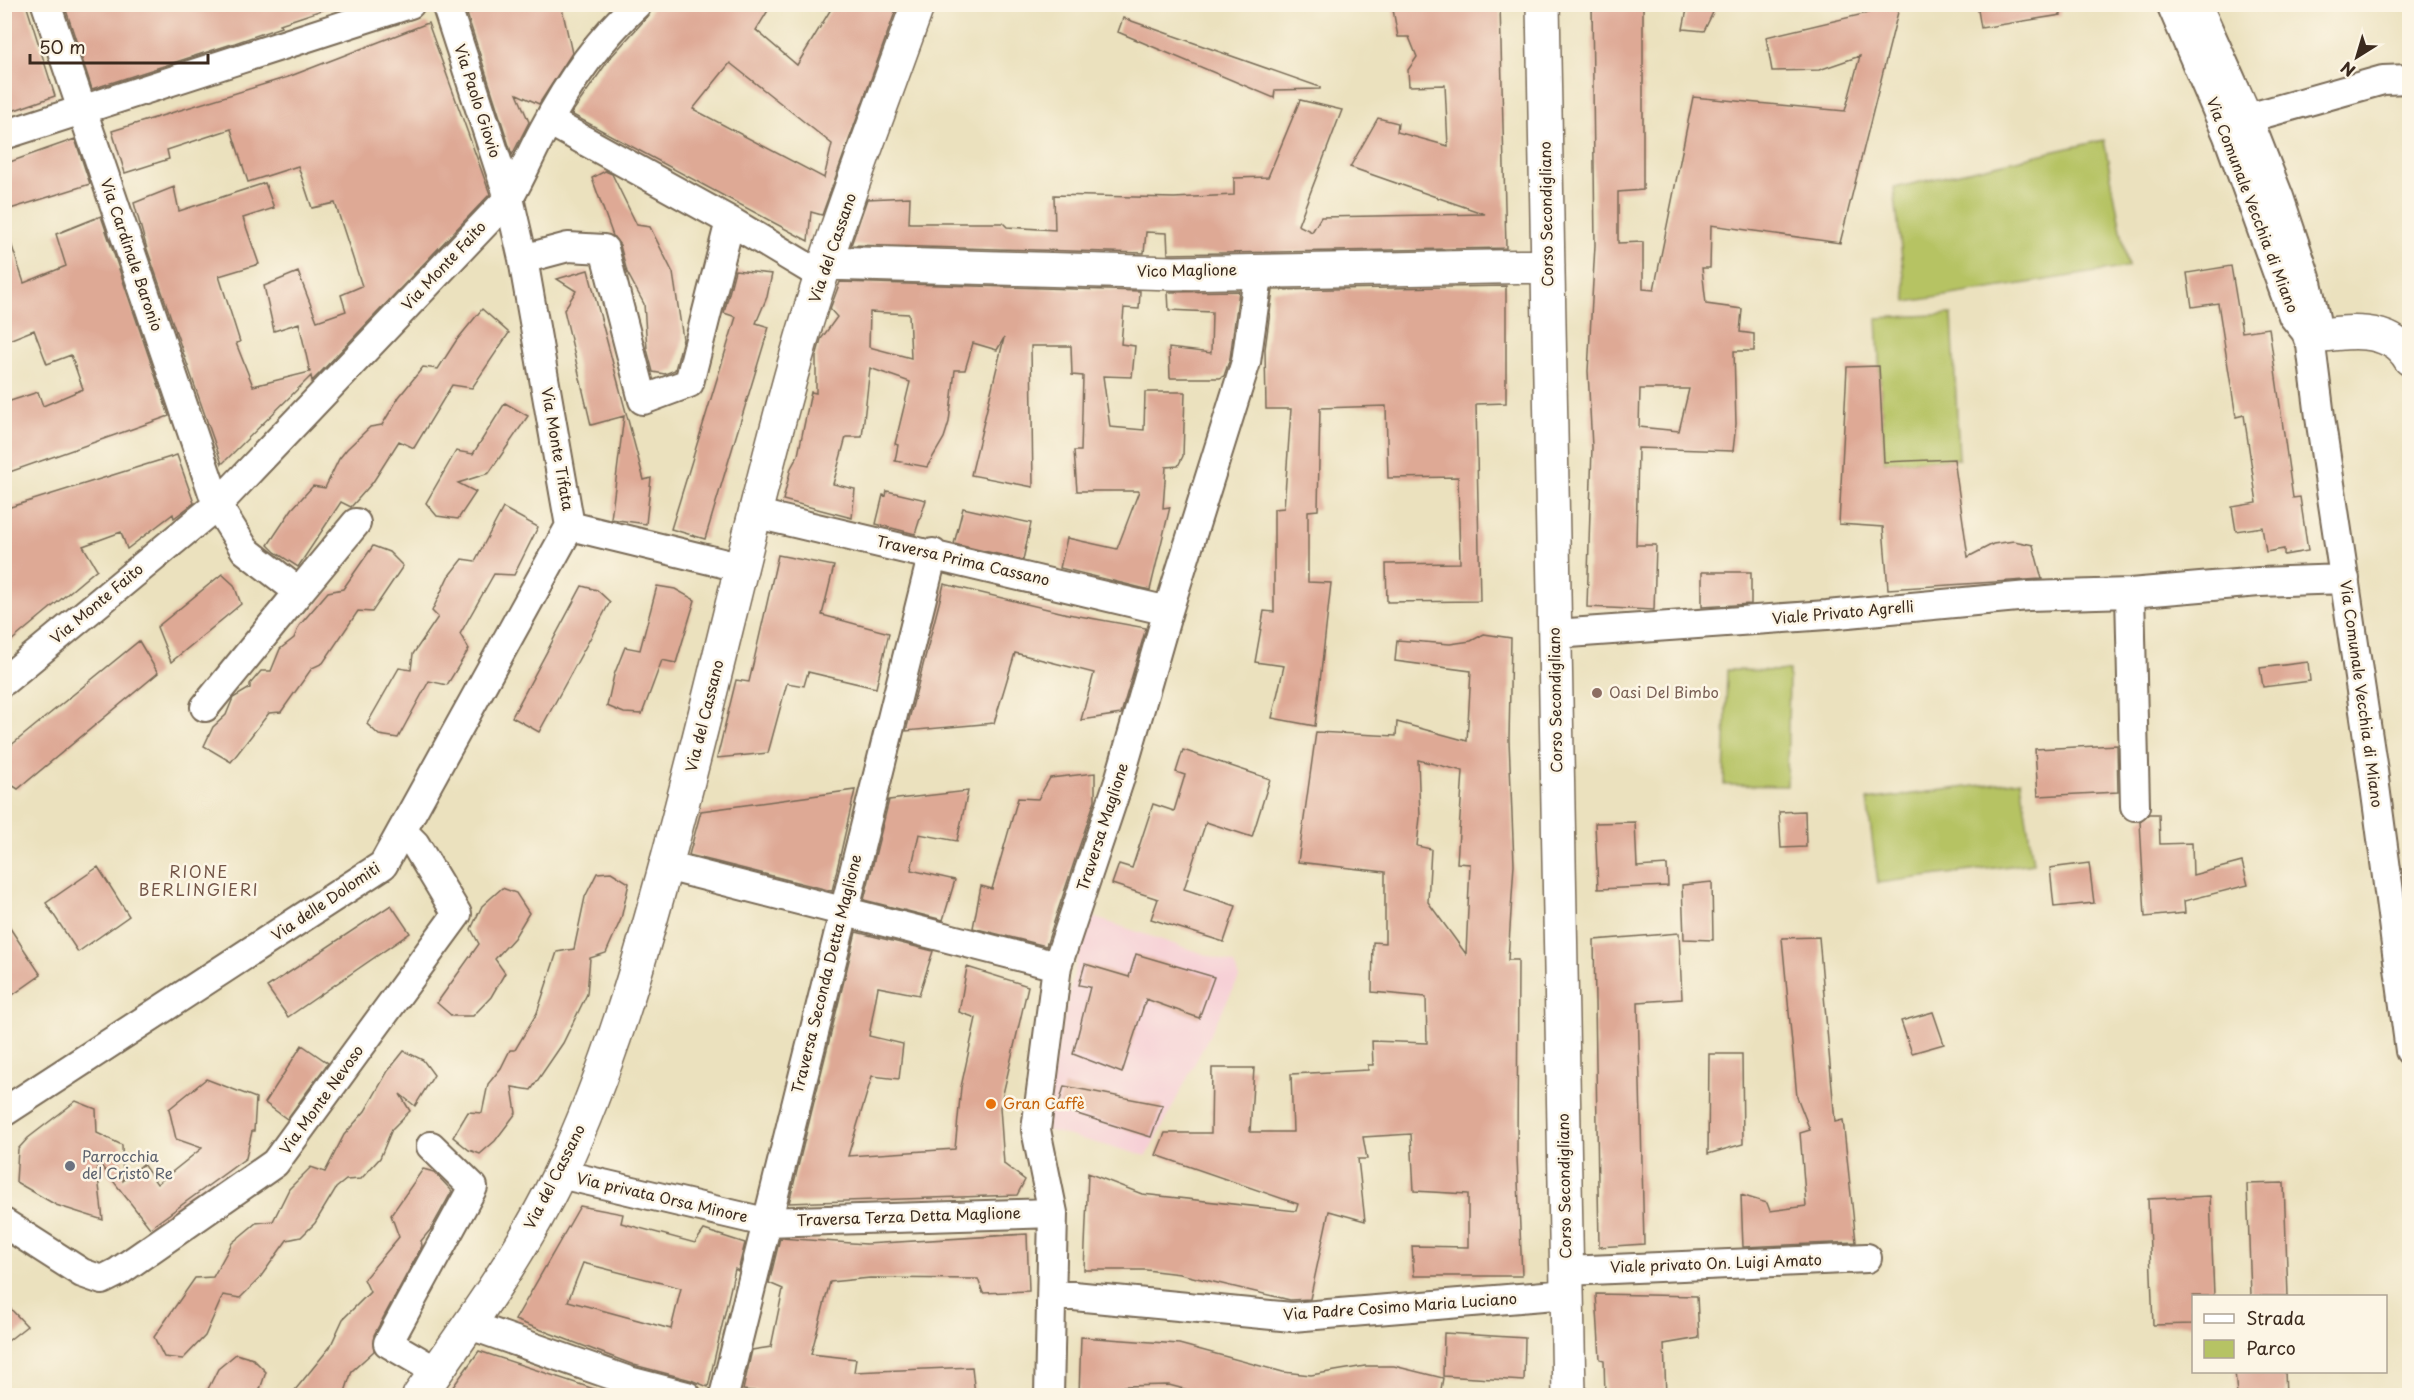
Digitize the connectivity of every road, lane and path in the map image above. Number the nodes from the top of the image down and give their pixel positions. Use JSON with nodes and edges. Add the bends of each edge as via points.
{"nodes":[{"id":1,"x":46,"y":4,"type":"edge"},
{"id":2,"x":410,"y":4,"type":"edge"},
{"id":3,"x":446,"y":4,"type":"edge"},
{"id":4,"x":637,"y":4,"type":"edge"},
{"id":5,"x":918,"y":4,"type":"edge"},
{"id":6,"x":1543,"y":4,"type":"edge"},
{"id":7,"x":2171,"y":4,"type":"edge"},
{"id":8,"x":2201,"y":7,"type":"edge"},
{"id":9,"x":2409,"y":79,"type":"edge"},
{"id":10,"x":81,"y":110,"type":"junction"},
{"id":11,"x":2248,"y":118,"type":"junction"},
{"id":12,"x":549,"y":121,"type":"junction"},
{"id":13,"x":4,"y":135,"type":"edge"},
{"id":14,"x":509,"y":198,"type":"junction"},
{"id":15,"x":730,"y":221,"type":"junction"},
{"id":16,"x":524,"y":259,"type":"junction"},
{"id":17,"x":1548,"y":266,"type":"junction"},
{"id":18,"x":824,"y":269,"type":"junction"},
{"id":19,"x":1258,"y":270,"type":"junction"},
{"id":20,"x":2310,"y":337,"type":"junction"},
{"id":21,"x":2409,"y":359,"type":"edge"},
{"id":22,"x":218,"y":504,"type":"junction"},
{"id":23,"x":757,"y":514,"type":"junction"},
{"id":24,"x":356,"y":523,"type":"dead end"},
{"id":25,"x":570,"y":526,"type":"junction"},
{"id":26,"x":933,"y":554,"type":"junction"},
{"id":27,"x":743,"y":568,"type":"junction"},
{"id":28,"x":2345,"y":579,"type":"junction"},
{"id":29,"x":298,"y":592,"type":"junction"},
{"id":30,"x":2130,"y":593,"type":"junction"},
{"id":31,"x":1168,"y":611,"type":"junction"},
{"id":32,"x":1555,"y":634,"type":"junction"},
{"id":33,"x":4,"y":681,"type":"edge"},
{"id":34,"x":205,"y":707,"type":"dead end"},
{"id":35,"x":2135,"y":806,"type":"dead end"},
{"id":36,"x":403,"y":832,"type":"junction"},
{"id":37,"x":666,"y":866,"type":"junction"},
{"id":38,"x":843,"y":910,"type":"junction"},
{"id":39,"x":1057,"y":966,"type":"junction"},
{"id":40,"x":2409,"y":1051,"type":"edge"},
{"id":41,"x":4,"y":1112,"type":"edge"},
{"id":42,"x":431,"y":1146,"type":"dead end"},
{"id":43,"x":560,"y":1174,"type":"junction"},
{"id":44,"x":1053,"y":1213,"type":"junction"},
{"id":45,"x":765,"y":1222,"type":"junction"},
{"id":46,"x":4,"y":1223,"type":"edge"},
{"id":47,"x":1867,"y":1258,"type":"dead end"},
{"id":48,"x":1566,"y":1283,"type":"junction"},
{"id":49,"x":1053,"y":1294,"type":"junction"},
{"id":50,"x":470,"y":1325,"type":"junction"},
{"id":51,"x":428,"y":1383,"type":"edge"},
{"id":52,"x":627,"y":1388,"type":"edge"},
{"id":53,"x":687,"y":1395,"type":"edge"},
{"id":54,"x":724,"y":1395,"type":"edge"},
{"id":55,"x":1049,"y":1395,"type":"edge"},
{"id":56,"x":1569,"y":1395,"type":"edge"}],
"edges":[{"from":1,"to":10,"type":"street","name":"Via Cardinale Baronio"},
{"from":2,"to":10,"type":"street"},
{"from":3,"to":14,"type":"street","name":"Via Paolo Giovio"},
{"from":4,"to":12,"type":"street","name":"Via Monte Faito","via":[[614,26],[577,75]]},
{"from":5,"to":18,"type":"main road","name":"Via del Cassano"},
{"from":6,"to":17,"type":"main road","name":"Corso Secondigliano"},
{"from":7,"to":20,"type":"street","name":"Via Comunale Vecchia di Miano","via":[[2232,146],[2293,316]]},
{"from":8,"to":11,"type":"street","name":"Via Comunale Vecchia di Miano"},
{"from":9,"to":11,"type":"street","via":[[2383,81]]},
{"from":10,"to":13,"type":"street"},
{"from":10,"to":22,"type":"street","name":"Via Cardinale Baronio"},
{"from":11,"to":20,"type":"street","name":"Via Comunale Vecchia di Miano","via":[[2306,278],[2315,318]]},
{"from":12,"to":14,"type":"street","name":"Via Monte Faito"},
{"from":12,"to":15,"type":"street"},
{"from":14,"to":16,"type":"street","name":"Via Monte Tifata"},
{"from":14,"to":22,"type":"street","name":"Via Monte Faito"},
{"from":15,"to":16,"type":"street","via":[[689,383],[643,400],[604,249],[568,246]]},
{"from":15,"to":18,"type":"street"},
{"from":16,"to":25,"type":"street","name":"Via Monte Tifata"},
{"from":17,"to":19,"type":"main road","name":"Vico Maglione"},
{"from":17,"to":32,"type":"main road","name":"Corso Secondigliano"},
{"from":18,"to":19,"type":"main road","name":"Vico Maglione"},
{"from":18,"to":23,"type":"main road","name":"Via del Cassano","via":[[796,357]]},
{"from":19,"to":31,"type":"street","name":"Traversa Maglione","via":[[1246,362]]},
{"from":20,"to":21,"type":"main road","via":[[2351,331],[2370,334],[2386,338],[2404,350]]},
{"from":20,"to":28,"type":"street","name":"Via Comunale Vecchia di Miano"},
{"from":22,"to":29,"type":"street","via":[[245,550]]},
{"from":22,"to":33,"type":"street","name":"Via Monte Faito"},
{"from":23,"to":26,"type":"street","name":"Traversa Prima Cassano"},
{"from":23,"to":27,"type":"main road","name":"Via del Cassano"},
{"from":24,"to":29,"type":"street"},
{"from":25,"to":27,"type":"street","name":"Via Monte Tifata"},
{"from":25,"to":36,"type":"street","name":"Via delle Dolomiti"},
{"from":26,"to":31,"type":"street","name":"Traversa Prima Cassano"},
{"from":26,"to":38,"type":"street","name":"Traversa Seconda Detta Maglione"},
{"from":27,"to":37,"type":"main road","name":"Via del Cassano"},
{"from":28,"to":30,"type":"street","name":"Viale Privato Agrelli"},
{"from":28,"to":40,"type":"street","name":"Via Comunale Vecchia di Miano"},
{"from":29,"to":34,"type":"street"},
{"from":30,"to":32,"type":"street","name":"Viale Privato Agrelli","via":[[2028,596]]},
{"from":30,"to":35,"type":"street"},
{"from":31,"to":39,"type":"street","name":"Traversa Maglione","via":[[1119,781]]},
{"from":32,"to":48,"type":"main road","name":"Corso Secondigliano"},
{"from":36,"to":41,"type":"street","name":"Via delle Dolomiti","via":[[383,865]]},
{"from":36,"to":46,"type":"street","name":"Via Monte Nevoso","via":[[415,844],[457,914],[275,1163],[102,1280],[82,1273]]},
{"from":37,"to":38,"type":"street"},
{"from":37,"to":43,"type":"main road","name":"Via del Cassano","via":[[634,983]]},
{"from":38,"to":39,"type":"street"},
{"from":38,"to":45,"type":"street","name":"Traversa Seconda Detta Maglione"},
{"from":39,"to":44,"type":"street","name":"Traversa Maglione","via":[[1036,1130]]},
{"from":42,"to":51,"type":"street","via":[[473,1187],[388,1343]]},
{"from":43,"to":45,"type":"street","name":"Via privata Orsa Minore"},
{"from":43,"to":50,"type":"main road","name":"Via del Cassano"},
{"from":44,"to":45,"type":"street","name":"Traversa Terza Detta Maglione"},
{"from":44,"to":49,"type":"street","name":"Traversa Maglione"},
{"from":45,"to":54,"type":"street","name":"Traversa Seconda Detta Maglione"},
{"from":47,"to":48,"type":"street","name":"Viale privato On. Luigi Amato"},
{"from":48,"to":49,"type":"street","name":"Via Padre Cosimo Maria Luciano","via":[[1292,1317]]},
{"from":48,"to":56,"type":"main road","name":"Corso Secondigliano"},
{"from":49,"to":55,"type":"street","name":"Traversa Maglione"},
{"from":50,"to":51,"type":"main road","name":"Via del Cassano"},
{"from":50,"to":52,"type":"street"},
{"from":52,"to":53,"type":"street"}]}
